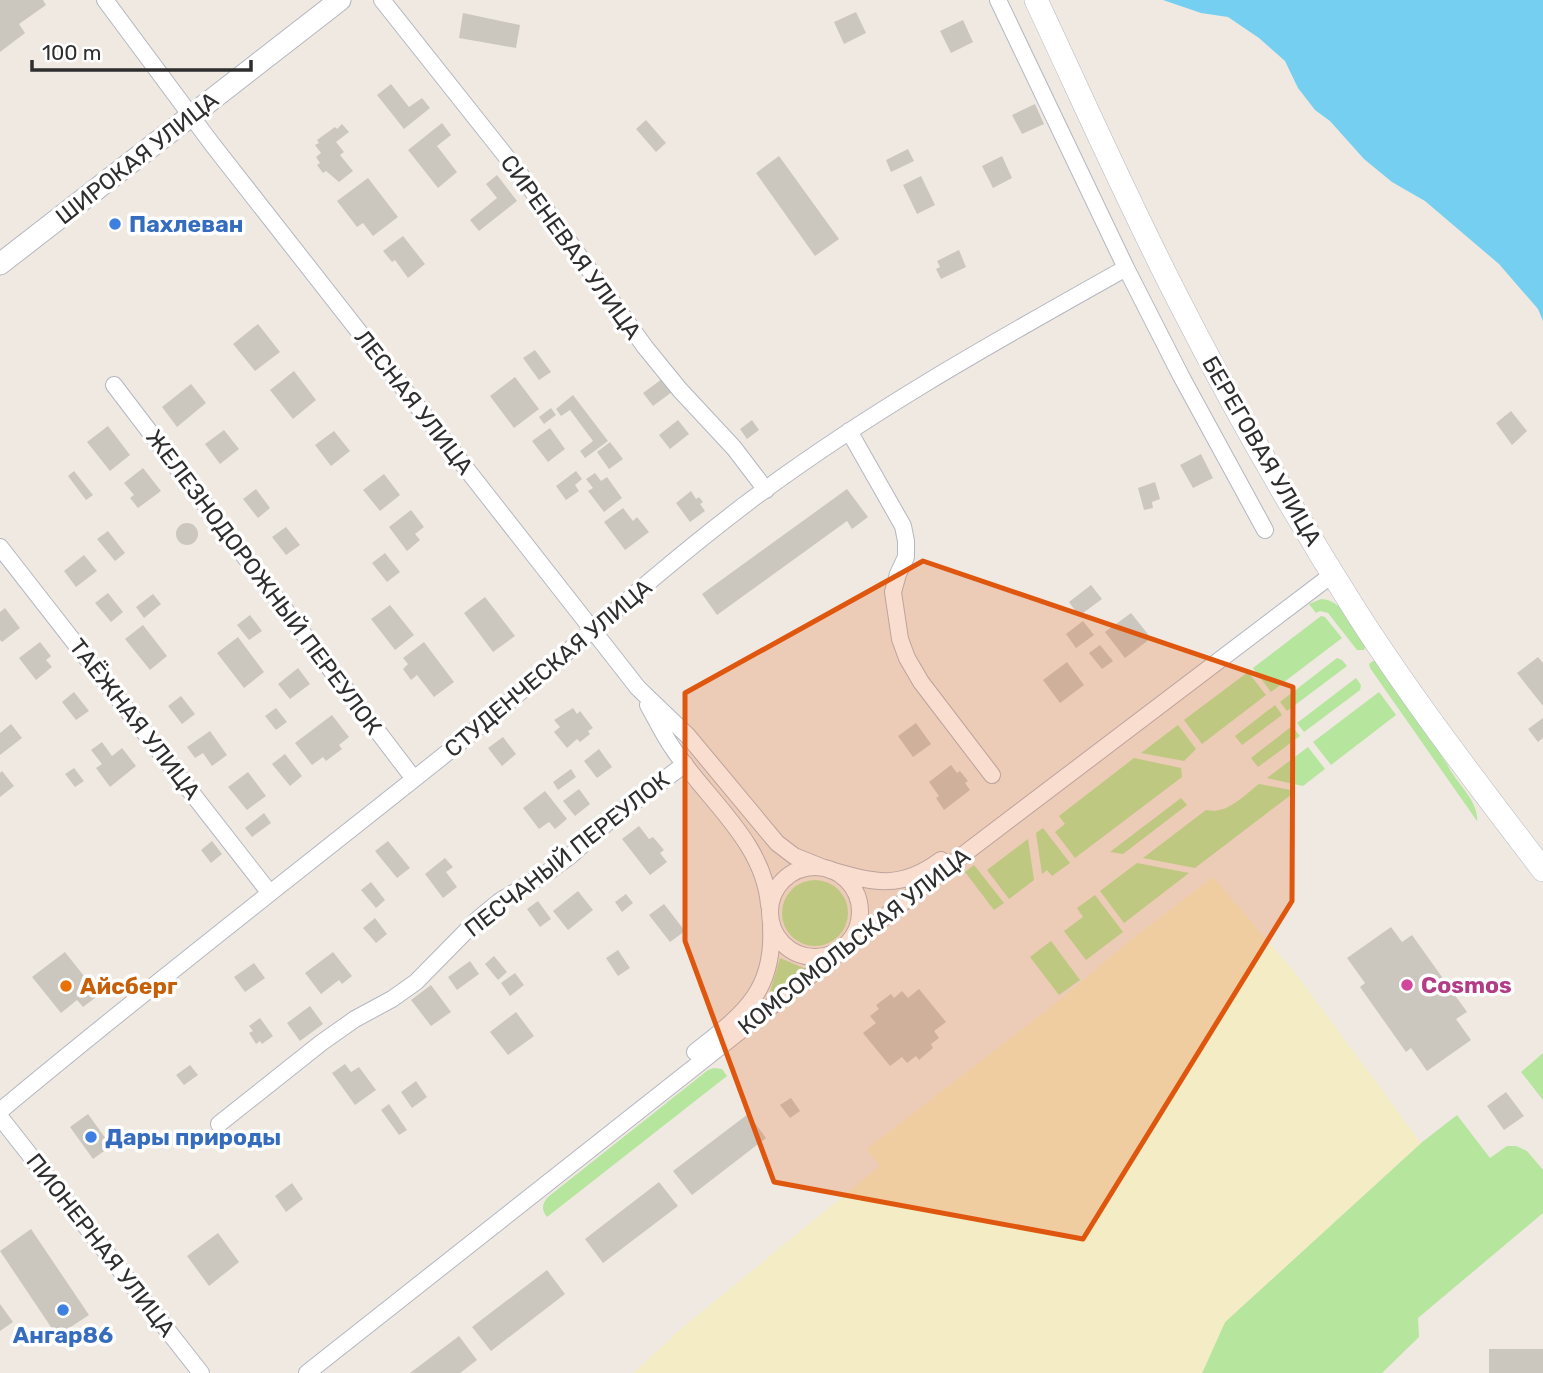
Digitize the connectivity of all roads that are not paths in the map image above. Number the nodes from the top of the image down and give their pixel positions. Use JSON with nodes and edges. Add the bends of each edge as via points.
{"nodes":[{"id":1,"x":105,"y":0,"type":"edge"},
{"id":2,"x":340,"y":0,"type":"edge"},
{"id":3,"x":382,"y":0,"type":"edge"},
{"id":4,"x":998,"y":0,"type":"edge"},
{"id":5,"x":1036,"y":0,"type":"edge"},
{"id":6,"x":1052,"y":0,"type":"edge"},
{"id":7,"x":190,"y":116,"type":"junction"},
{"id":8,"x":0,"y":264,"type":"edge"},
{"id":9,"x":1126,"y":268,"type":"junction"},
{"id":10,"x":114,"y":384,"type":"dead end"},
{"id":11,"x":849,"y":431,"type":"junction"},
{"id":12,"x":766,"y":490,"type":"junction"},
{"id":13,"x":1265,"y":530,"type":"dead end"},
{"id":14,"x":0,"y":547,"type":"edge"},
{"id":15,"x":1339,"y":570,"type":"junction"},
{"id":16,"x":592,"y":629,"type":"junction"},
{"id":17,"x":638,"y":688,"type":"junction"},
{"id":18,"x":685,"y":764,"type":"junction"},
{"id":19,"x":1081,"y":764,"type":"junction"},
{"id":20,"x":992,"y":775,"type":"dead end"},
{"id":21,"x":414,"y":779,"type":"junction"},
{"id":22,"x":1543,"y":846,"type":"edge"},
{"id":23,"x":827,"y":869,"type":"junction"},
{"id":24,"x":1543,"y":870,"type":"edge"},
{"id":25,"x":269,"y":892,"type":"junction"},
{"id":26,"x":770,"y":916,"type":"junction"},
{"id":27,"x":844,"y":947,"type":"junction"},
{"id":28,"x":0,"y":1111,"type":"edge"},
{"id":29,"x":0,"y":1117,"type":"edge"},
{"id":30,"x":626,"y":1120,"type":"junction"},
{"id":31,"x":219,"y":1124,"type":"dead end"},
{"id":32,"x":201,"y":1373,"type":"edge"},
{"id":33,"x":307,"y":1373,"type":"edge"}],
"edges":[{"from":1,"to":7,"type":"street","name":"ЛЕСНАЯ УЛИЦА"},
{"from":2,"to":7,"type":"street","name":"ШИРОКАЯ УЛИЦА"},
{"from":3,"to":12,"type":"street","name":"СИРЕНЕВАЯ УЛИЦА","via":[[520,174],[645,347]]},
{"from":4,"to":9,"type":"street"},
{"from":5,"to":15,"type":"main road","name":"БЕРЕГОВАЯ УЛИЦА","via":[[1200,343],[1248,429]]},
{"from":6,"to":15,"type":"main road","name":"БЕРЕГОВАЯ УЛИЦА","via":[[1208,326]]},
{"from":7,"to":8,"type":"street","name":"ШИРОКАЯ УЛИЦА"},
{"from":7,"to":16,"type":"street","name":"ЛЕСНАЯ УЛИЦА"},
{"from":9,"to":11,"type":"street","name":"СТУДЕНЧЕСКАЯ УЛИЦА","via":[[968,356]]},
{"from":9,"to":13,"type":"street"},
{"from":10,"to":21,"type":"street","name":"ЖЕЛЕЗНОДОРОЖНЫЙ ПЕРЕУЛОК"},
{"from":11,"to":12,"type":"street","name":"СТУДЕНЧЕСКАЯ УЛИЦА"},
{"from":11,"to":20,"type":"street","via":[[905,533],[906,557],[893,592],[906,658]]},
{"from":12,"to":16,"type":"street","name":"СТУДЕНЧЕСКАЯ УЛИЦА"},
{"from":14,"to":25,"type":"street","name":"ТАЁЖНАЯ УЛИЦА"},
{"from":15,"to":19,"type":"street","name":"КОМСОМОЛЬСКАЯ УЛИЦА"},
{"from":15,"to":22,"type":"main road","name":"БЕРЕГОВАЯ УЛИЦА"},
{"from":15,"to":24,"type":"main road","name":"БЕРЕГОВАЯ УЛИЦА","via":[[1408,689]]},
{"from":16,"to":17,"type":"street","name":"ЛЕСНАЯ УЛИЦА"},
{"from":16,"to":21,"type":"street","name":"СТУДЕНЧЕСКАЯ УЛИЦА"},
{"from":17,"to":18,"type":"street","name":"ЛЕСНАЯ УЛИЦА"},
{"from":17,"to":23,"type":"street","name":"ЛЕСНАЯ УЛИЦА","via":[[688,736],[778,843],[794,856]]},
{"from":18,"to":26,"type":"street","name":"ЛЕСНАЯ УЛИЦА","via":[[759,863],[767,884]]},
{"from":18,"to":31,"type":"street","name":"ПЕСЧАНЫЙ ПЕРЕУЛОК","via":[[559,864],[500,901],[416,982],[329,1037]]},
{"from":19,"to":23,"type":"street","name":"КОМСОМОЛЬСКАЯ УЛИЦА","via":[[1012,806],[913,877],[874,882]]},
{"from":19,"to":27,"type":"street","name":"КОМСОМОЛЬСКАЯ УЛИЦА"},
{"from":21,"to":25,"type":"street","name":"СТУДЕНЧЕСКАЯ УЛИЦА"},
{"from":23,"to":26,"type":"street","via":[[803,869],[785,879],[774,894]]},
{"from":23,"to":27,"type":"street","via":[[850,883],[859,902],[858,926]]},
{"from":25,"to":28,"type":"street","name":"СТУДЕНЧЕСКАЯ УЛИЦА"},
{"from":26,"to":27,"type":"street","via":[[779,939],[798,954],[818,958]]},
{"from":26,"to":30,"type":"street","name":"КОМСОМОЛЬСКАЯ УЛИЦА","via":[[769,969],[755,998],[669,1074]]},
{"from":27,"to":30,"type":"street","name":"КОМСОМОЛЬСКАЯ УЛИЦА"},
{"from":29,"to":32,"type":"street","name":"ПИОНЕРНАЯ УЛИЦА"},
{"from":30,"to":33,"type":"street","name":"КОМСОМОЛЬСКАЯ УЛИЦА"}]}
